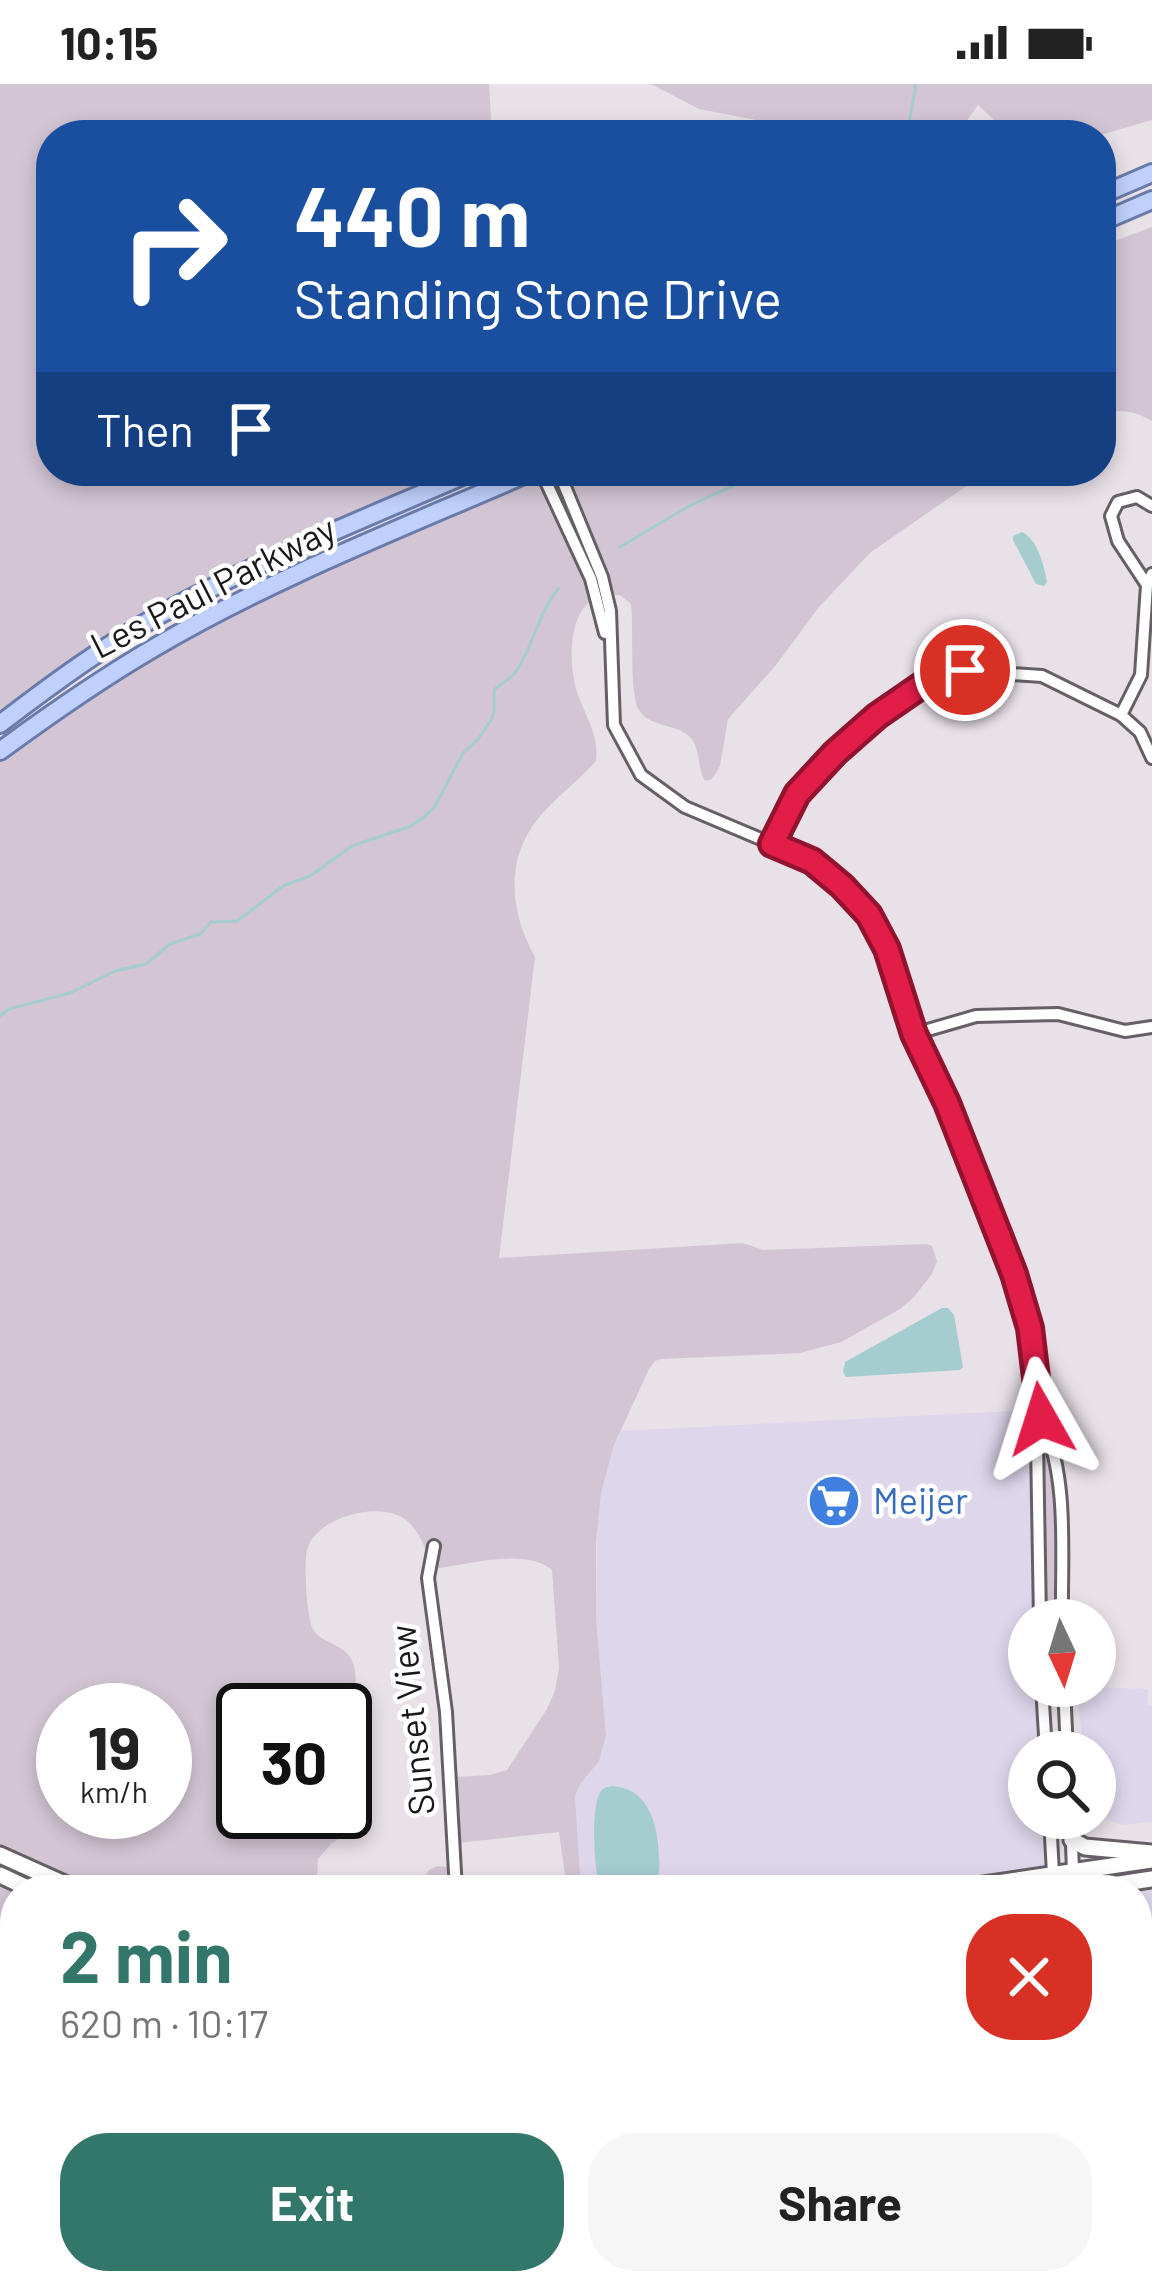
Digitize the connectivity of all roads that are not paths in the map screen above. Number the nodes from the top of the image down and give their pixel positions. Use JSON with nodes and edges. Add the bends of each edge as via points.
{"nodes":[{"id":1,"x":1152,"y":173,"type":"edge"},
{"id":2,"x":1116,"y":189,"type":"edge"},
{"id":3,"x":1152,"y":200,"type":"edge"},
{"id":4,"x":1116,"y":216,"type":"edge"},
{"id":5,"x":440,"y":486,"type":"edge"},
{"id":6,"x":503,"y":486,"type":"edge"},
{"id":7,"x":544,"y":486,"type":"edge"},
{"id":8,"x":565,"y":486,"type":"edge"},
{"id":9,"x":1152,"y":506,"type":"edge"},
{"id":10,"x":1150,"y":579,"type":"edge"},
{"id":11,"x":611,"y":654,"type":"junction"},
{"id":12,"x":1121,"y":715,"type":"junction"},
{"id":13,"x":0,"y":724,"type":"edge"},
{"id":14,"x":0,"y":751,"type":"edge"},
{"id":15,"x":1152,"y":758,"type":"edge"},
{"id":16,"x":772,"y":844,"type":"junction"},
{"id":17,"x":1152,"y":1027,"type":"edge"},
{"id":18,"x":914,"y":1034,"type":"junction"},
{"id":19,"x":1041,"y":1419,"type":"junction"},
{"id":20,"x":434,"y":1546,"type":"dead end"},
{"id":21,"x":1061,"y":1567,"type":"junction"},
{"id":22,"x":1040,"y":1568,"type":"junction"},
{"id":23,"x":1040,"y":1599,"type":"edge"},
{"id":24,"x":1062,"y":1599,"type":"edge"},
{"id":25,"x":1051,"y":1839,"type":"edge"},
{"id":26,"x":1072,"y":1840,"type":"joint"},
{"id":27,"x":0,"y":1856,"type":"edge"},
{"id":28,"x":1152,"y":1856,"type":"edge"},
{"id":29,"x":1073,"y":1871,"type":"junction"},
{"id":30,"x":43,"y":1875,"type":"edge"},
{"id":31,"x":455,"y":1875,"type":"edge"},
{"id":32,"x":1053,"y":1875,"type":"edge"},
{"id":33,"x":1066,"y":1875,"type":"edge"},
{"id":34,"x":1074,"y":1875,"type":"edge"}],
"edges":[{"from":1,"to":2,"type":"main road"},
{"from":3,"to":4,"type":"main road"},
{"from":5,"to":13,"type":"main road","name":"Les Paul Parkway","via":[[160,615]]},
{"from":6,"to":14,"type":"main road","name":"Les Paul Parkway","via":[[244,599]]},
{"from":7,"to":11,"type":"street","via":[[591,579]]},
{"from":8,"to":11,"type":"street","via":[[602,577]]},
{"from":9,"to":10,"type":"street","via":[[1137,496],[1118,502],[1111,516],[1118,541]]},
{"from":10,"to":12,"type":"street","via":[[1142,675]]},
{"from":11,"to":16,"type":"street","via":[[614,724],[641,775],[685,807]]},
{"from":12,"to":15,"type":"street"},
{"from":12,"to":16,"type":"street","via":[[1042,676],[965,670],[922,685],[835,753],[797,794]]},
{"from":16,"to":18,"type":"street","via":[[812,861],[869,915]]},
{"from":17,"to":18,"type":"street","via":[[1125,1031],[1058,1014],[976,1016]]},
{"from":18,"to":19,"type":"street","via":[[1014,1274]]},
{"from":19,"to":21,"type":"street","via":[[1057,1471]]},
{"from":19,"to":22,"type":"street"},
{"from":20,"to":31,"type":"street","name":"Sunset View","via":[[428,1577]]},
{"from":21,"to":22,"type":"street"},
{"from":21,"to":24,"type":"street"},
{"from":22,"to":23,"type":"street"},
{"from":25,"to":32,"type":"street"},
{"from":26,"to":28,"type":"main road"},
{"from":26,"to":29,"type":"street"},
{"from":27,"to":30,"type":"main road"},
{"from":28,"to":29,"type":"main road"},
{"from":29,"to":33,"type":"main road"},
{"from":29,"to":34,"type":"main road"}]}
